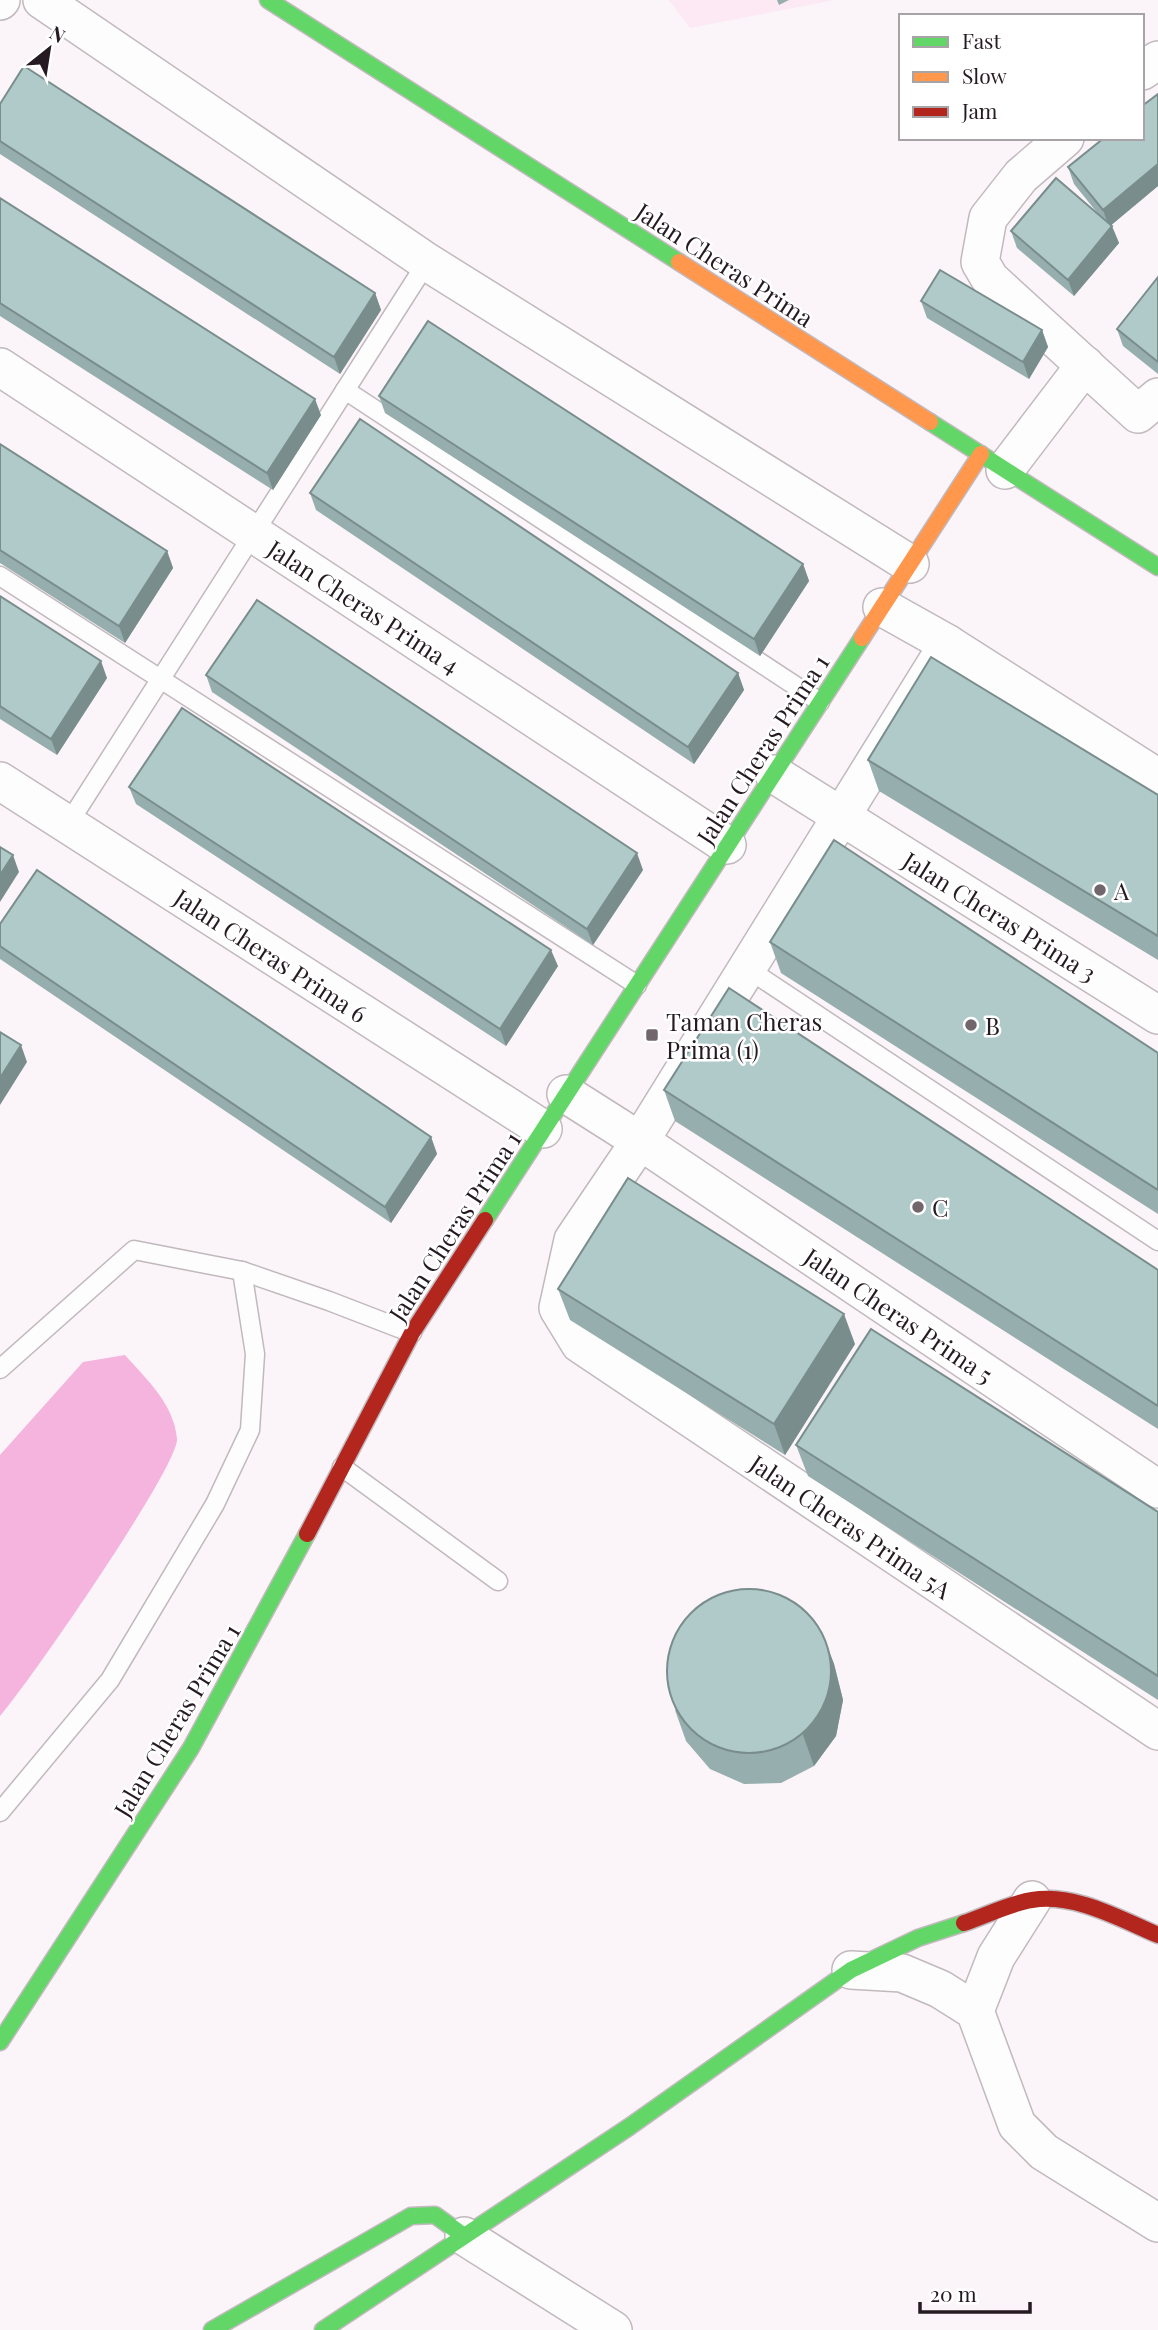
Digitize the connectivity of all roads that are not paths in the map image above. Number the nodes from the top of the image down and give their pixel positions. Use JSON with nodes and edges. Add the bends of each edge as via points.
{"nodes":[{"id":1,"x":42,"y":0,"type":"edge"},
{"id":2,"x":268,"y":0,"type":"edge"},
{"id":3,"x":1063,"y":140,"type":"edge"},
{"id":4,"x":427,"y":262,"type":"junction"},
{"id":5,"x":0,"y":367,"type":"edge"},
{"id":6,"x":1077,"y":374,"type":"junction"},
{"id":7,"x":345,"y":390,"type":"junction"},
{"id":8,"x":1158,"y":397,"type":"edge"},
{"id":9,"x":1004,"y":455,"type":"junction"},
{"id":10,"x":254,"y":534,"type":"junction"},
{"id":11,"x":910,"y":564,"type":"junction"},
{"id":12,"x":1158,"y":567,"type":"edge"},
{"id":13,"x":0,"y":576,"type":"edge"},
{"id":14,"x":882,"y":607,"type":"junction"},
{"id":15,"x":948,"y":644,"type":"junction"},
{"id":16,"x":161,"y":679,"type":"junction"},
{"id":17,"x":820,"y":702,"type":"junction"},
{"id":18,"x":774,"y":774,"type":"junction"},
{"id":19,"x":1158,"y":778,"type":"edge"},
{"id":20,"x":0,"y":781,"type":"edge"},
{"id":21,"x":842,"y":817,"type":"junction"},
{"id":22,"x":68,"y":824,"type":"junction"},
{"id":23,"x":727,"y":845,"type":"junction"},
{"id":24,"x":748,"y":969,"type":"junction"},
{"id":25,"x":637,"y":985,"type":"junction"},
{"id":26,"x":1158,"y":1015,"type":"edge"},
{"id":27,"x":566,"y":1094,"type":"junction"},
{"id":28,"x":543,"y":1129,"type":"junction"},
{"id":29,"x":640,"y":1141,"type":"junction"},
{"id":30,"x":1158,"y":1241,"type":"edge"},
{"id":31,"x":242,"y":1271,"type":"junction"},
{"id":32,"x":412,"y":1332,"type":"junction"},
{"id":33,"x":0,"y":1369,"type":"edge"},
{"id":34,"x":342,"y":1466,"type":"junction"},
{"id":35,"x":1158,"y":1489,"type":"edge"},
{"id":36,"x":498,"y":1581,"type":"dead end"},
{"id":37,"x":1158,"y":1731,"type":"edge"},
{"id":38,"x":0,"y":1812,"type":"edge"},
{"id":39,"x":1032,"y":1900,"type":"junction"},
{"id":40,"x":1158,"y":1935,"type":"edge"},
{"id":41,"x":851,"y":1970,"type":"junction"},
{"id":42,"x":975,"y":2011,"type":"junction"},
{"id":43,"x":0,"y":2042,"type":"edge"},
{"id":44,"x":1158,"y":2223,"type":"edge"},
{"id":45,"x":464,"y":2236,"type":"junction"},
{"id":46,"x":212,"y":2330,"type":"edge"},
{"id":47,"x":323,"y":2330,"type":"edge"},
{"id":48,"x":613,"y":2330,"type":"edge"}],
"edges":[{"from":1,"to":4,"type":"street"},
{"from":2,"to":9,"type":"street","name":"Jalan Cheras Prima"},
{"from":3,"to":6,"type":"street","via":[[1021,176],[988,218],[980,262],[990,279],[1067,352]]},
{"from":4,"to":7,"type":"lane"},
{"from":4,"to":11,"type":"street"},
{"from":5,"to":10,"type":"street","name":"Jalan Cheras Prima 4"},
{"from":6,"to":8,"type":"street","via":[[1138,414]]},
{"from":6,"to":9,"type":"street"},
{"from":7,"to":10,"type":"lane"},
{"from":7,"to":17,"type":"lane"},
{"from":9,"to":11,"type":"street","name":"Jalan Cheras Prima 1"},
{"from":9,"to":12,"type":"street","name":"Jalan Cheras Prima"},
{"from":10,"to":16,"type":"lane"},
{"from":10,"to":23,"type":"street","name":"Jalan Cheras Prima 4"},
{"from":11,"to":14,"type":"street","name":"Jalan Cheras Prima 1"},
{"from":13,"to":16,"type":"lane"},
{"from":14,"to":15,"type":"street"},
{"from":14,"to":17,"type":"street","name":"Jalan Cheras Prima 1"},
{"from":15,"to":19,"type":"street"},
{"from":15,"to":21,"type":"street"},
{"from":16,"to":22,"type":"lane"},
{"from":16,"to":25,"type":"lane"},
{"from":17,"to":18,"type":"street","name":"Jalan Cheras Prima 1"},
{"from":18,"to":21,"type":"street","name":"Jalan Cheras Prima 3"},
{"from":18,"to":23,"type":"street","name":"Jalan Cheras Prima 1"},
{"from":20,"to":22,"type":"street","name":"Jalan Cheras Prima 6"},
{"from":21,"to":24,"type":"street"},
{"from":21,"to":26,"type":"street","name":"Jalan Cheras Prima 3"},
{"from":22,"to":28,"type":"street","name":"Jalan Cheras Prima 6"},
{"from":23,"to":25,"type":"street","name":"Jalan Cheras Prima 1"},
{"from":24,"to":29,"type":"street"},
{"from":24,"to":30,"type":"lane"},
{"from":25,"to":27,"type":"street","name":"Jalan Cheras Prima 1"},
{"from":27,"to":28,"type":"street","name":"Jalan Cheras Prima 1"},
{"from":27,"to":29,"type":"street","name":"Jalan Cheras Prima 5"},
{"from":28,"to":32,"type":"street","name":"Jalan Cheras Prima 1"},
{"from":29,"to":35,"type":"street","name":"Jalan Cheras Prima 5"},
{"from":29,"to":37,"type":"street","name":"Jalan Cheras Prima 5A","via":[[573,1240],[558,1307],[580,1344]]},
{"from":31,"to":32,"type":"lane"},
{"from":31,"to":33,"type":"lane","via":[[134,1250]]},
{"from":31,"to":38,"type":"lane","via":[[255,1354],[250,1430],[215,1504],[110,1680]]},
{"from":32,"to":34,"type":"street","name":"Jalan Cheras Prima 1"},
{"from":34,"to":36,"type":"lane"},
{"from":34,"to":43,"type":"street","name":"Jalan Cheras Prima 1","via":[[191,1748]]},
{"from":39,"to":40,"type":"street","via":[[1066,1900]]},
{"from":39,"to":41,"type":"street","via":[[918,1938]]},
{"from":39,"to":42,"type":"street","via":[[996,1957]]},
{"from":41,"to":42,"type":"street","via":[[902,1973]]},
{"from":41,"to":45,"type":"street","via":[[629,2127]]},
{"from":42,"to":44,"type":"street","via":[[1017,2125],[1044,2152]]},
{"from":45,"to":46,"type":"street","via":[[435,2215],[411,2216]]},
{"from":45,"to":47,"type":"street"},
{"from":45,"to":48,"type":"street"}]}
